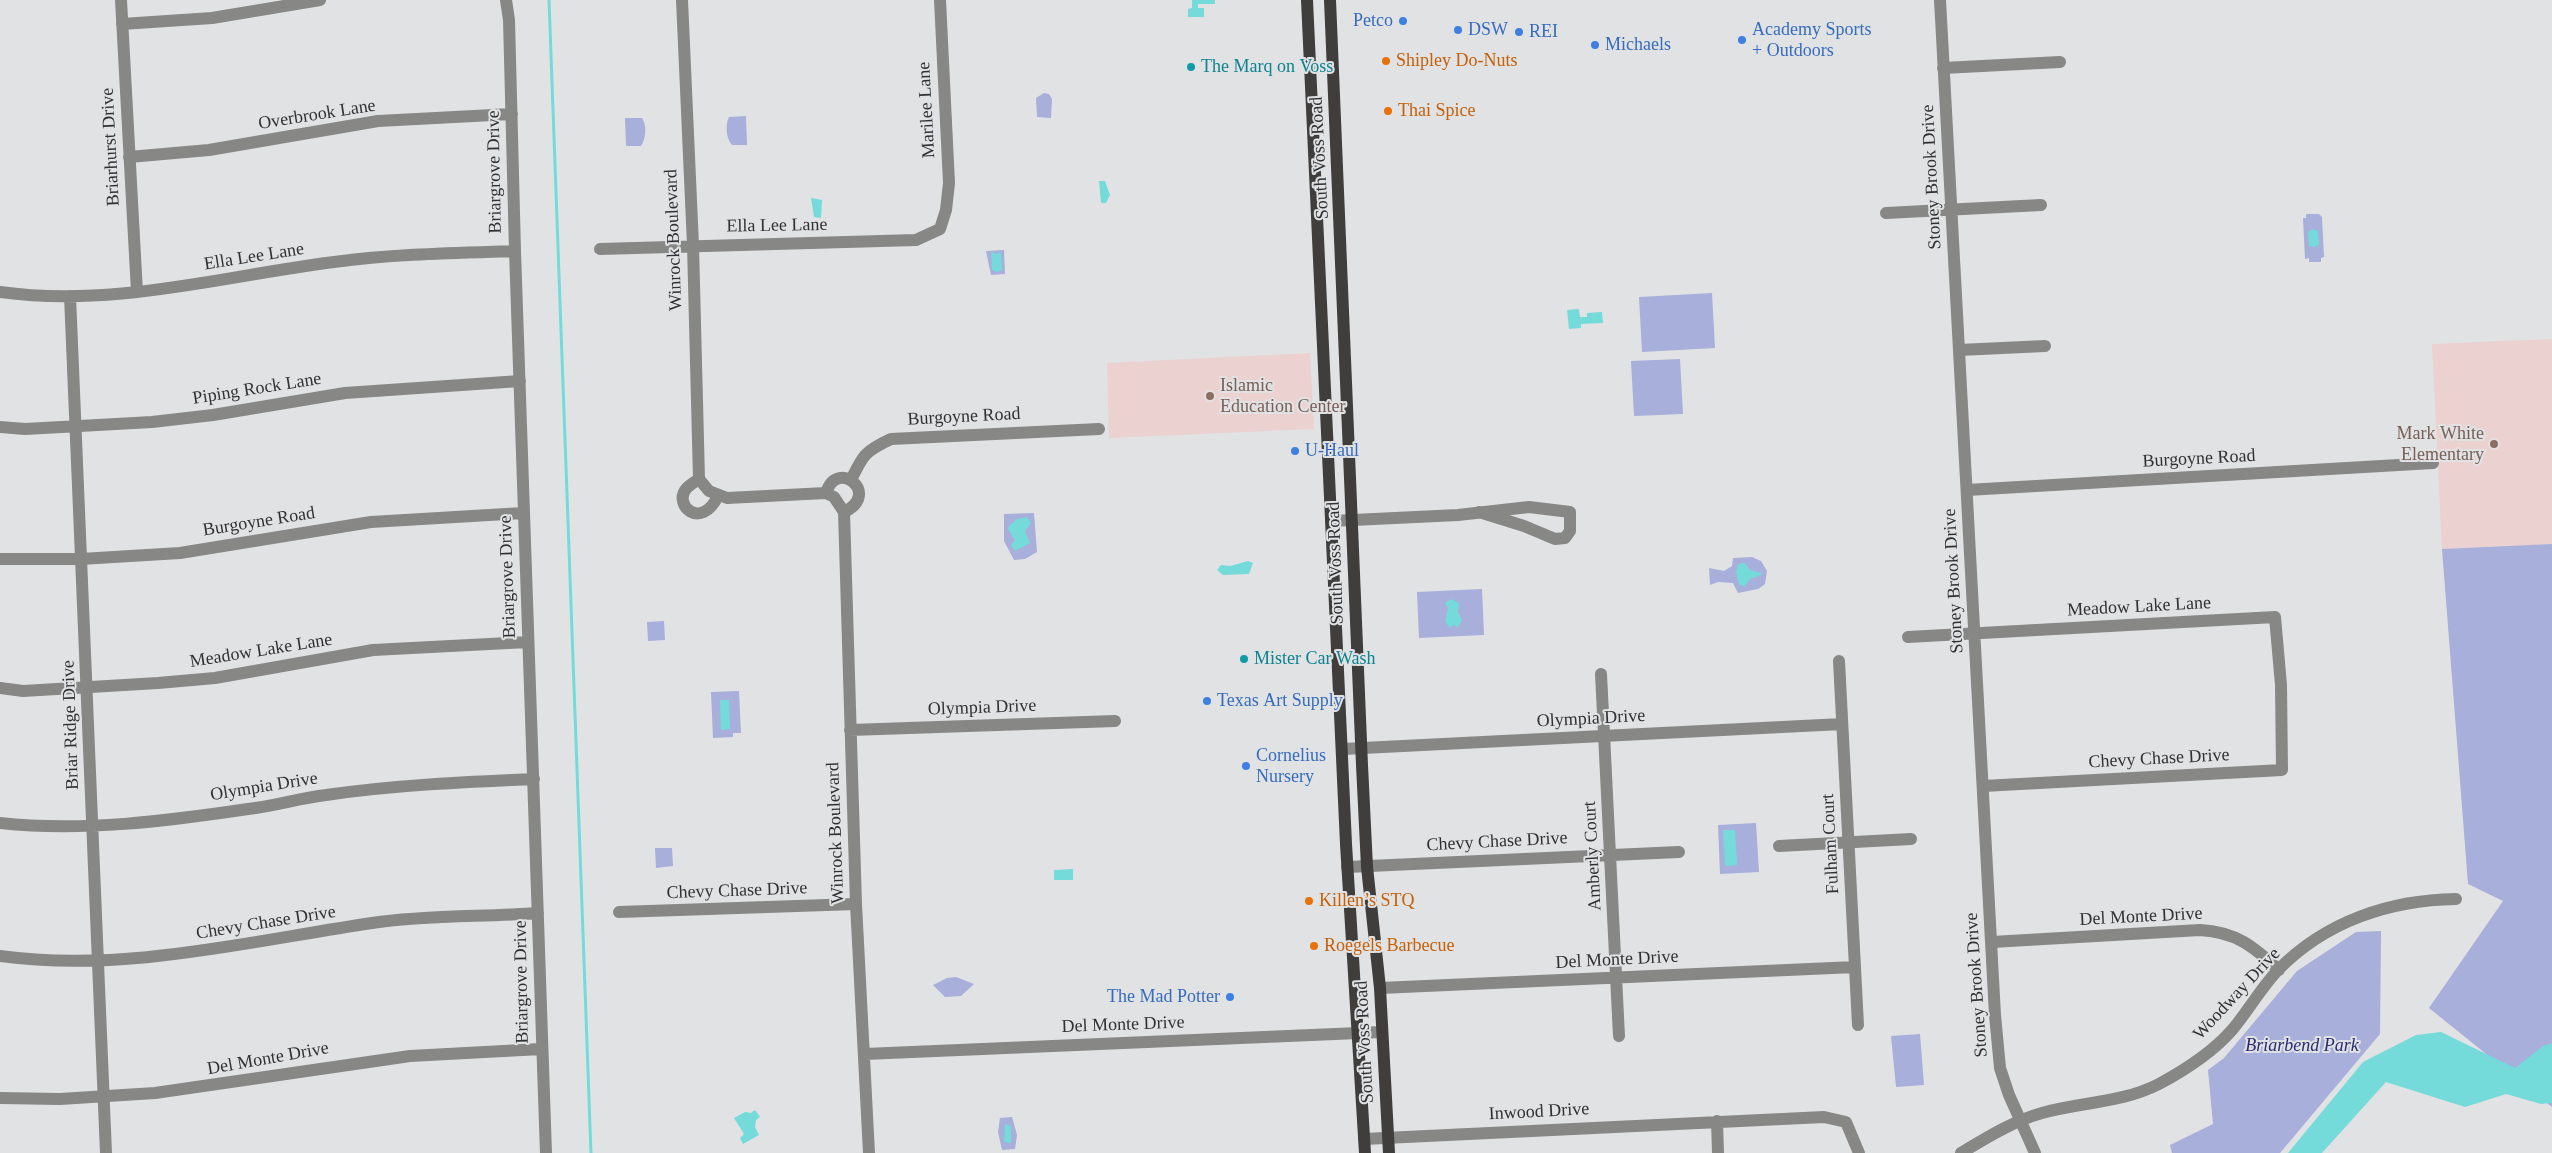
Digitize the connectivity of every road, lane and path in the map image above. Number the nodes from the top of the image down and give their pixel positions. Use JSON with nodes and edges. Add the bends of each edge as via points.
{"nodes":[{"id":1,"x":121,"y":0,"type":"edge"},
{"id":2,"x":320,"y":0,"type":"edge"},
{"id":3,"x":506,"y":0,"type":"edge"},
{"id":4,"x":682,"y":0,"type":"edge"},
{"id":5,"x":940,"y":0,"type":"edge"},
{"id":6,"x":1307,"y":0,"type":"edge"},
{"id":7,"x":1330,"y":0,"type":"edge"},
{"id":8,"x":1940,"y":0,"type":"edge"},
{"id":9,"x":122,"y":24,"type":"junction"},
{"id":10,"x":2060,"y":62,"type":"dead end"},
{"id":11,"x":1943,"y":68,"type":"junction"},
{"id":12,"x":512,"y":114,"type":"junction"},
{"id":13,"x":1336,"y":123,"type":"junction"},
{"id":14,"x":1313,"y":124,"type":"junction"},
{"id":15,"x":129,"y":157,"type":"junction"},
{"id":16,"x":2041,"y":205,"type":"dead end"},
{"id":17,"x":1951,"y":210,"type":"junction"},
{"id":18,"x":1886,"y":213,"type":"dead end"},
{"id":19,"x":944,"y":217,"type":"joint"},
{"id":20,"x":693,"y":245,"type":"junction"},
{"id":21,"x":600,"y":249,"type":"dead end"},
{"id":22,"x":514,"y":251,"type":"junction"},
{"id":23,"x":1342,"y":255,"type":"junction"},
{"id":24,"x":1319,"y":257,"type":"junction"},
{"id":25,"x":0,"y":292,"type":"edge"},
{"id":26,"x":137,"y":292,"type":"junction"},
{"id":27,"x":70,"y":296,"type":"junction"},
{"id":28,"x":2045,"y":346,"type":"dead end"},
{"id":29,"x":1959,"y":350,"type":"junction"},
{"id":30,"x":520,"y":381,"type":"junction"},
{"id":31,"x":1346,"y":383,"type":"junction"},
{"id":32,"x":1326,"y":384,"type":"junction"},
{"id":33,"x":76,"y":427,"type":"junction"},
{"id":34,"x":0,"y":428,"type":"edge"},
{"id":35,"x":1099,"y":429,"type":"dead end"},
{"id":36,"x":2433,"y":463,"type":"dead end"},
{"id":37,"x":699,"y":479,"type":"junction"},
{"id":38,"x":851,"y":480,"type":"junction"},
{"id":39,"x":1967,"y":490,"type":"junction"},
{"id":40,"x":826,"y":494,"type":"junction"},
{"id":41,"x":718,"y":496,"type":"junction"},
{"id":42,"x":523,"y":512,"type":"junction"},
{"id":43,"x":844,"y":512,"type":"junction"},
{"id":44,"x":1479,"y":512,"type":"junction"},
{"id":45,"x":1351,"y":520,"type":"junction"},
{"id":46,"x":1332,"y":521,"type":"junction"},
{"id":47,"x":0,"y":559,"type":"edge"},
{"id":48,"x":82,"y":559,"type":"junction"},
{"id":49,"x":1975,"y":634,"type":"junction"},
{"id":50,"x":1908,"y":637,"type":"dead end"},
{"id":51,"x":528,"y":642,"type":"junction"},
{"id":52,"x":1838,"y":661,"type":"dead end"},
{"id":53,"x":1601,"y":674,"type":"dead end"},
{"id":54,"x":0,"y":688,"type":"edge"},
{"id":55,"x":87,"y":688,"type":"junction"},
{"id":56,"x":2281,"y":715,"type":"joint"},
{"id":57,"x":1115,"y":720,"type":"dead end"},
{"id":58,"x":1842,"y":724,"type":"junction"},
{"id":59,"x":850,"y":730,"type":"junction"},
{"id":60,"x":1604,"y":736,"type":"junction"},
{"id":61,"x":1361,"y":748,"type":"junction"},
{"id":62,"x":1342,"y":749,"type":"junction"},
{"id":63,"x":534,"y":779,"type":"junction"},
{"id":64,"x":1983,"y":786,"type":"junction"},
{"id":65,"x":0,"y":823,"type":"edge"},
{"id":66,"x":92,"y":825,"type":"junction"},
{"id":67,"x":1911,"y":839,"type":"dead end"},
{"id":68,"x":1848,"y":842,"type":"junction"},
{"id":69,"x":1779,"y":846,"type":"dead end"},
{"id":70,"x":1679,"y":852,"type":"dead end"},
{"id":71,"x":1610,"y":855,"type":"junction"},
{"id":72,"x":1347,"y":867,"type":"junction"},
{"id":73,"x":1367,"y":867,"type":"junction"},
{"id":74,"x":2456,"y":899,"type":"dead end"},
{"id":75,"x":856,"y":904,"type":"junction"},
{"id":76,"x":620,"y":912,"type":"dead end"},
{"id":77,"x":538,"y":913,"type":"junction"},
{"id":78,"x":1992,"y":942,"type":"junction"},
{"id":79,"x":0,"y":956,"type":"edge"},
{"id":80,"x":98,"y":959,"type":"junction"},
{"id":81,"x":1855,"y":967,"type":"junction"},
{"id":82,"x":2279,"y":970,"type":"junction"},
{"id":83,"x":1616,"y":978,"type":"junction"},
{"id":84,"x":1380,"y":988,"type":"junction"},
{"id":85,"x":1858,"y":1025,"type":"dead end"},
{"id":86,"x":1382,"y":1032,"type":"junction"},
{"id":87,"x":1358,"y":1033,"type":"junction"},
{"id":88,"x":1619,"y":1036,"type":"dead end"},
{"id":89,"x":541,"y":1049,"type":"junction"},
{"id":90,"x":865,"y":1054,"type":"junction"},
{"id":91,"x":104,"y":1096,"type":"junction"},
{"id":92,"x":0,"y":1098,"type":"edge"},
{"id":93,"x":1717,"y":1121,"type":"junction"},
{"id":94,"x":2021,"y":1121,"type":"junction"},
{"id":95,"x":1388,"y":1137,"type":"junction"},
{"id":96,"x":1364,"y":1139,"type":"junction"},
{"id":97,"x":106,"y":1153,"type":"edge"},
{"id":98,"x":546,"y":1153,"type":"edge"},
{"id":99,"x":868,"y":1153,"type":"edge"},
{"id":100,"x":1365,"y":1153,"type":"edge"},
{"id":101,"x":1389,"y":1153,"type":"edge"},
{"id":102,"x":1718,"y":1153,"type":"edge"},
{"id":103,"x":1859,"y":1153,"type":"edge"},
{"id":104,"x":1960,"y":1153,"type":"edge"},
{"id":105,"x":2035,"y":1153,"type":"edge"}],
"edges":[{"from":1,"to":9,"type":"street","name":"Briarhurst Drive"},
{"from":2,"to":9,"type":"street","via":[[212,18]]},
{"from":3,"to":12,"type":"street","name":"Briargrove Drive"},
{"from":4,"to":20,"type":"street","name":"Winrock Boulevard"},
{"from":5,"to":19,"type":"street","name":"Marilee Lane","via":[[949,183]]},
{"from":6,"to":14,"type":"main road","name":"South Voss Road"},
{"from":7,"to":13,"type":"main road","name":"South Voss Road"},
{"from":8,"to":11,"type":"street","name":"Stoney Brook Drive"},
{"from":9,"to":15,"type":"street","name":"Briarhurst Drive"},
{"from":10,"to":11,"type":"street"},
{"from":11,"to":17,"type":"street","name":"Stoney Brook Drive"},
{"from":12,"to":15,"type":"street","name":"Overbrook Lane","via":[[378,121],[209,150]]},
{"from":12,"to":22,"type":"street","name":"Briargrove Drive"},
{"from":13,"to":14,"type":"main road"},
{"from":13,"to":23,"type":"main road","name":"South Voss Road"},
{"from":14,"to":24,"type":"main road","name":"South Voss Road"},
{"from":15,"to":26,"type":"street","name":"Briarhurst Drive"},
{"from":16,"to":17,"type":"street"},
{"from":17,"to":18,"type":"street"},
{"from":17,"to":29,"type":"street","name":"Stoney Brook Drive"},
{"from":19,"to":20,"type":"street","name":"Ella Lee Lane","via":[[940,230],[916,240]]},
{"from":20,"to":21,"type":"street","name":"Ella Lee Lane"},
{"from":20,"to":37,"type":"street","name":"Winrock Boulevard"},
{"from":22,"to":26,"type":"street","name":"Ella Lee Lane","via":[[360,259]]},
{"from":22,"to":30,"type":"street","name":"Briargrove Drive"},
{"from":23,"to":24,"type":"main road"},
{"from":23,"to":31,"type":"main road","name":"South Voss Road"},
{"from":24,"to":32,"type":"main road","name":"South Voss Road"},
{"from":25,"to":27,"type":"street","name":"Ella Lee Lane","via":[[24,296]]},
{"from":26,"to":27,"type":"street","name":"Ella Lee Lane"},
{"from":27,"to":33,"type":"street","name":"Briar Ridge Drive"},
{"from":28,"to":29,"type":"street"},
{"from":29,"to":39,"type":"street","name":"Stoney Brook Drive"},
{"from":30,"to":33,"type":"street","name":"Piping Rock Lane","via":[[346,393],[213,415]]},
{"from":30,"to":42,"type":"street","name":"Briargrove Drive"},
{"from":31,"to":32,"type":"main road"},
{"from":31,"to":45,"type":"main road","name":"South Voss Road"},
{"from":32,"to":46,"type":"main road","name":"South Voss Road"},
{"from":33,"to":34,"type":"street","name":"Piping Rock Lane"},
{"from":33,"to":48,"type":"street","name":"Briar Ridge Drive"},
{"from":35,"to":38,"type":"street","name":"Burgoyne Road","via":[[891,439],[869,449]]},
{"from":36,"to":39,"type":"street","name":"Burgoyne Road"},
{"from":37,"to":41,"type":"street"},
{"from":37,"to":41,"type":"street","via":[[683,495],[684,506],[690,512],[706,512]]},
{"from":38,"to":40,"type":"street","via":[[835,480],[829,484]]},
{"from":38,"to":43,"type":"street","via":[[859,492],[858,501]]},
{"from":39,"to":49,"type":"street","name":"Stoney Brook Drive"},
{"from":40,"to":41,"type":"street"},
{"from":40,"to":43,"type":"street","via":[[834,497]]},
{"from":42,"to":48,"type":"street","name":"Burgoyne Road","via":[[371,522],[180,553]]},
{"from":42,"to":51,"type":"street","name":"Briargrove Drive"},
{"from":43,"to":59,"type":"street","name":"Winrock Boulevard"},
{"from":44,"to":44,"type":"street","via":[[1560,539],[1570,531],[1570,512],[1529,507]]},
{"from":44,"to":45,"type":"street"},
{"from":45,"to":46,"type":"street"},
{"from":45,"to":61,"type":"main road","name":"South Voss Road"},
{"from":46,"to":62,"type":"main road","name":"South Voss Road"},
{"from":47,"to":48,"type":"street","name":"Burgoyne Road"},
{"from":48,"to":55,"type":"street","name":"Briar Ridge Drive"},
{"from":49,"to":50,"type":"street","name":"Meadow Lake Lane"},
{"from":49,"to":56,"type":"street","name":"Meadow Lake Lane","via":[[2275,616]]},
{"from":49,"to":64,"type":"street","name":"Stoney Brook Drive"},
{"from":51,"to":55,"type":"street","name":"Meadow Lake Lane","via":[[373,650],[214,678]]},
{"from":51,"to":63,"type":"street","name":"Briargrove Drive"},
{"from":52,"to":58,"type":"street","name":"Fulham Court"},
{"from":53,"to":60,"type":"street","name":"Amberly Court"},
{"from":54,"to":55,"type":"street","name":"Meadow Lake Lane"},
{"from":55,"to":66,"type":"street","name":"Briar Ridge Drive"},
{"from":56,"to":64,"type":"street","name":"Chevy Chase Drive","via":[[2282,770]]},
{"from":57,"to":59,"type":"street","name":"Olympia Drive"},
{"from":58,"to":60,"type":"street","name":"Olympia Drive"},
{"from":58,"to":68,"type":"street","name":"Fulham Court"},
{"from":59,"to":75,"type":"street","name":"Winrock Boulevard"},
{"from":60,"to":61,"type":"street","name":"Olympia Drive"},
{"from":60,"to":71,"type":"street","name":"Amberly Court"},
{"from":61,"to":62,"type":"street","name":"Olympia Drive"},
{"from":61,"to":73,"type":"main road","name":"South Voss Road"},
{"from":62,"to":72,"type":"main road","name":"South Voss Road"},
{"from":63,"to":66,"type":"street","name":"Olympia Drive","via":[[397,786],[250,809]]},
{"from":63,"to":77,"type":"street","name":"Briargrove Drive"},
{"from":64,"to":78,"type":"street","name":"Stoney Brook Drive"},
{"from":65,"to":66,"type":"street","name":"Olympia Drive","via":[[33,827]]},
{"from":66,"to":80,"type":"street","name":"Briar Ridge Drive"},
{"from":67,"to":68,"type":"street"},
{"from":68,"to":69,"type":"street"},
{"from":68,"to":81,"type":"street","name":"Fulham Court"},
{"from":70,"to":71,"type":"street","name":"Chevy Chase Drive"},
{"from":71,"to":73,"type":"street","name":"Chevy Chase Drive"},
{"from":71,"to":83,"type":"street","name":"Amberly Court"},
{"from":72,"to":73,"type":"street","name":"Chevy Chase Drive"},
{"from":72,"to":87,"type":"main road","name":"South Voss Road"},
{"from":73,"to":84,"type":"main road","name":"South Voss Road"},
{"from":74,"to":82,"type":"street","name":"Woodway Drive","via":[[2395,904],[2372,912],[2338,926]]},
{"from":75,"to":76,"type":"street","name":"Chevy Chase Drive"},
{"from":75,"to":90,"type":"street","name":"Winrock Boulevard"},
{"from":77,"to":80,"type":"street","name":"Chevy Chase Drive","via":[[374,923],[205,952]]},
{"from":77,"to":89,"type":"street","name":"Briargrove Drive"},
{"from":78,"to":82,"type":"street","name":"Del Monte Drive","via":[[2221,931],[2240,938]]},
{"from":78,"to":94,"type":"street","name":"Stoney Brook Drive","via":[[2000,1068]]},
{"from":79,"to":80,"type":"street","name":"Chevy Chase Drive","via":[[25,960]]},
{"from":80,"to":91,"type":"street","name":"Briar Ridge Drive"},
{"from":81,"to":83,"type":"street","name":"Del Monte Drive"},
{"from":81,"to":85,"type":"street","name":"Fulham Court"},
{"from":82,"to":94,"type":"street","name":"Woodway Drive","via":[[2232,1030],[2176,1074],[2135,1094],[2041,1113]]},
{"from":83,"to":84,"type":"street","name":"Del Monte Drive"},
{"from":83,"to":88,"type":"street","name":"Amberly Court"},
{"from":84,"to":86,"type":"main road","name":"South Voss Road"},
{"from":86,"to":87,"type":"street","name":"Del Monte Drive"},
{"from":86,"to":95,"type":"main road","name":"South Voss Road"},
{"from":87,"to":90,"type":"street","name":"Del Monte Drive"},
{"from":87,"to":96,"type":"main road","name":"South Voss Road"},
{"from":89,"to":91,"type":"street","name":"Del Monte Drive","via":[[410,1056],[203,1088]]},
{"from":89,"to":98,"type":"street","name":"Briargrove Drive"},
{"from":90,"to":99,"type":"street","name":"Winrock Boulevard"},
{"from":91,"to":92,"type":"street","name":"Del Monte Drive"},
{"from":91,"to":97,"type":"street","name":"Briar Ridge Drive"},
{"from":93,"to":95,"type":"street","name":"Inwood Drive"},
{"from":93,"to":102,"type":"street"},
{"from":93,"to":103,"type":"street","name":"Inwood Drive","via":[[1833,1119],[1846,1122]]},
{"from":94,"to":104,"type":"street","name":"Woodway Drive"},
{"from":94,"to":105,"type":"street","name":"Stoney Brook Drive"},
{"from":95,"to":96,"type":"street","name":"Inwood Drive"},
{"from":95,"to":101,"type":"main road","name":"South Voss Road"},
{"from":96,"to":100,"type":"main road","name":"South Voss Road"}]}
